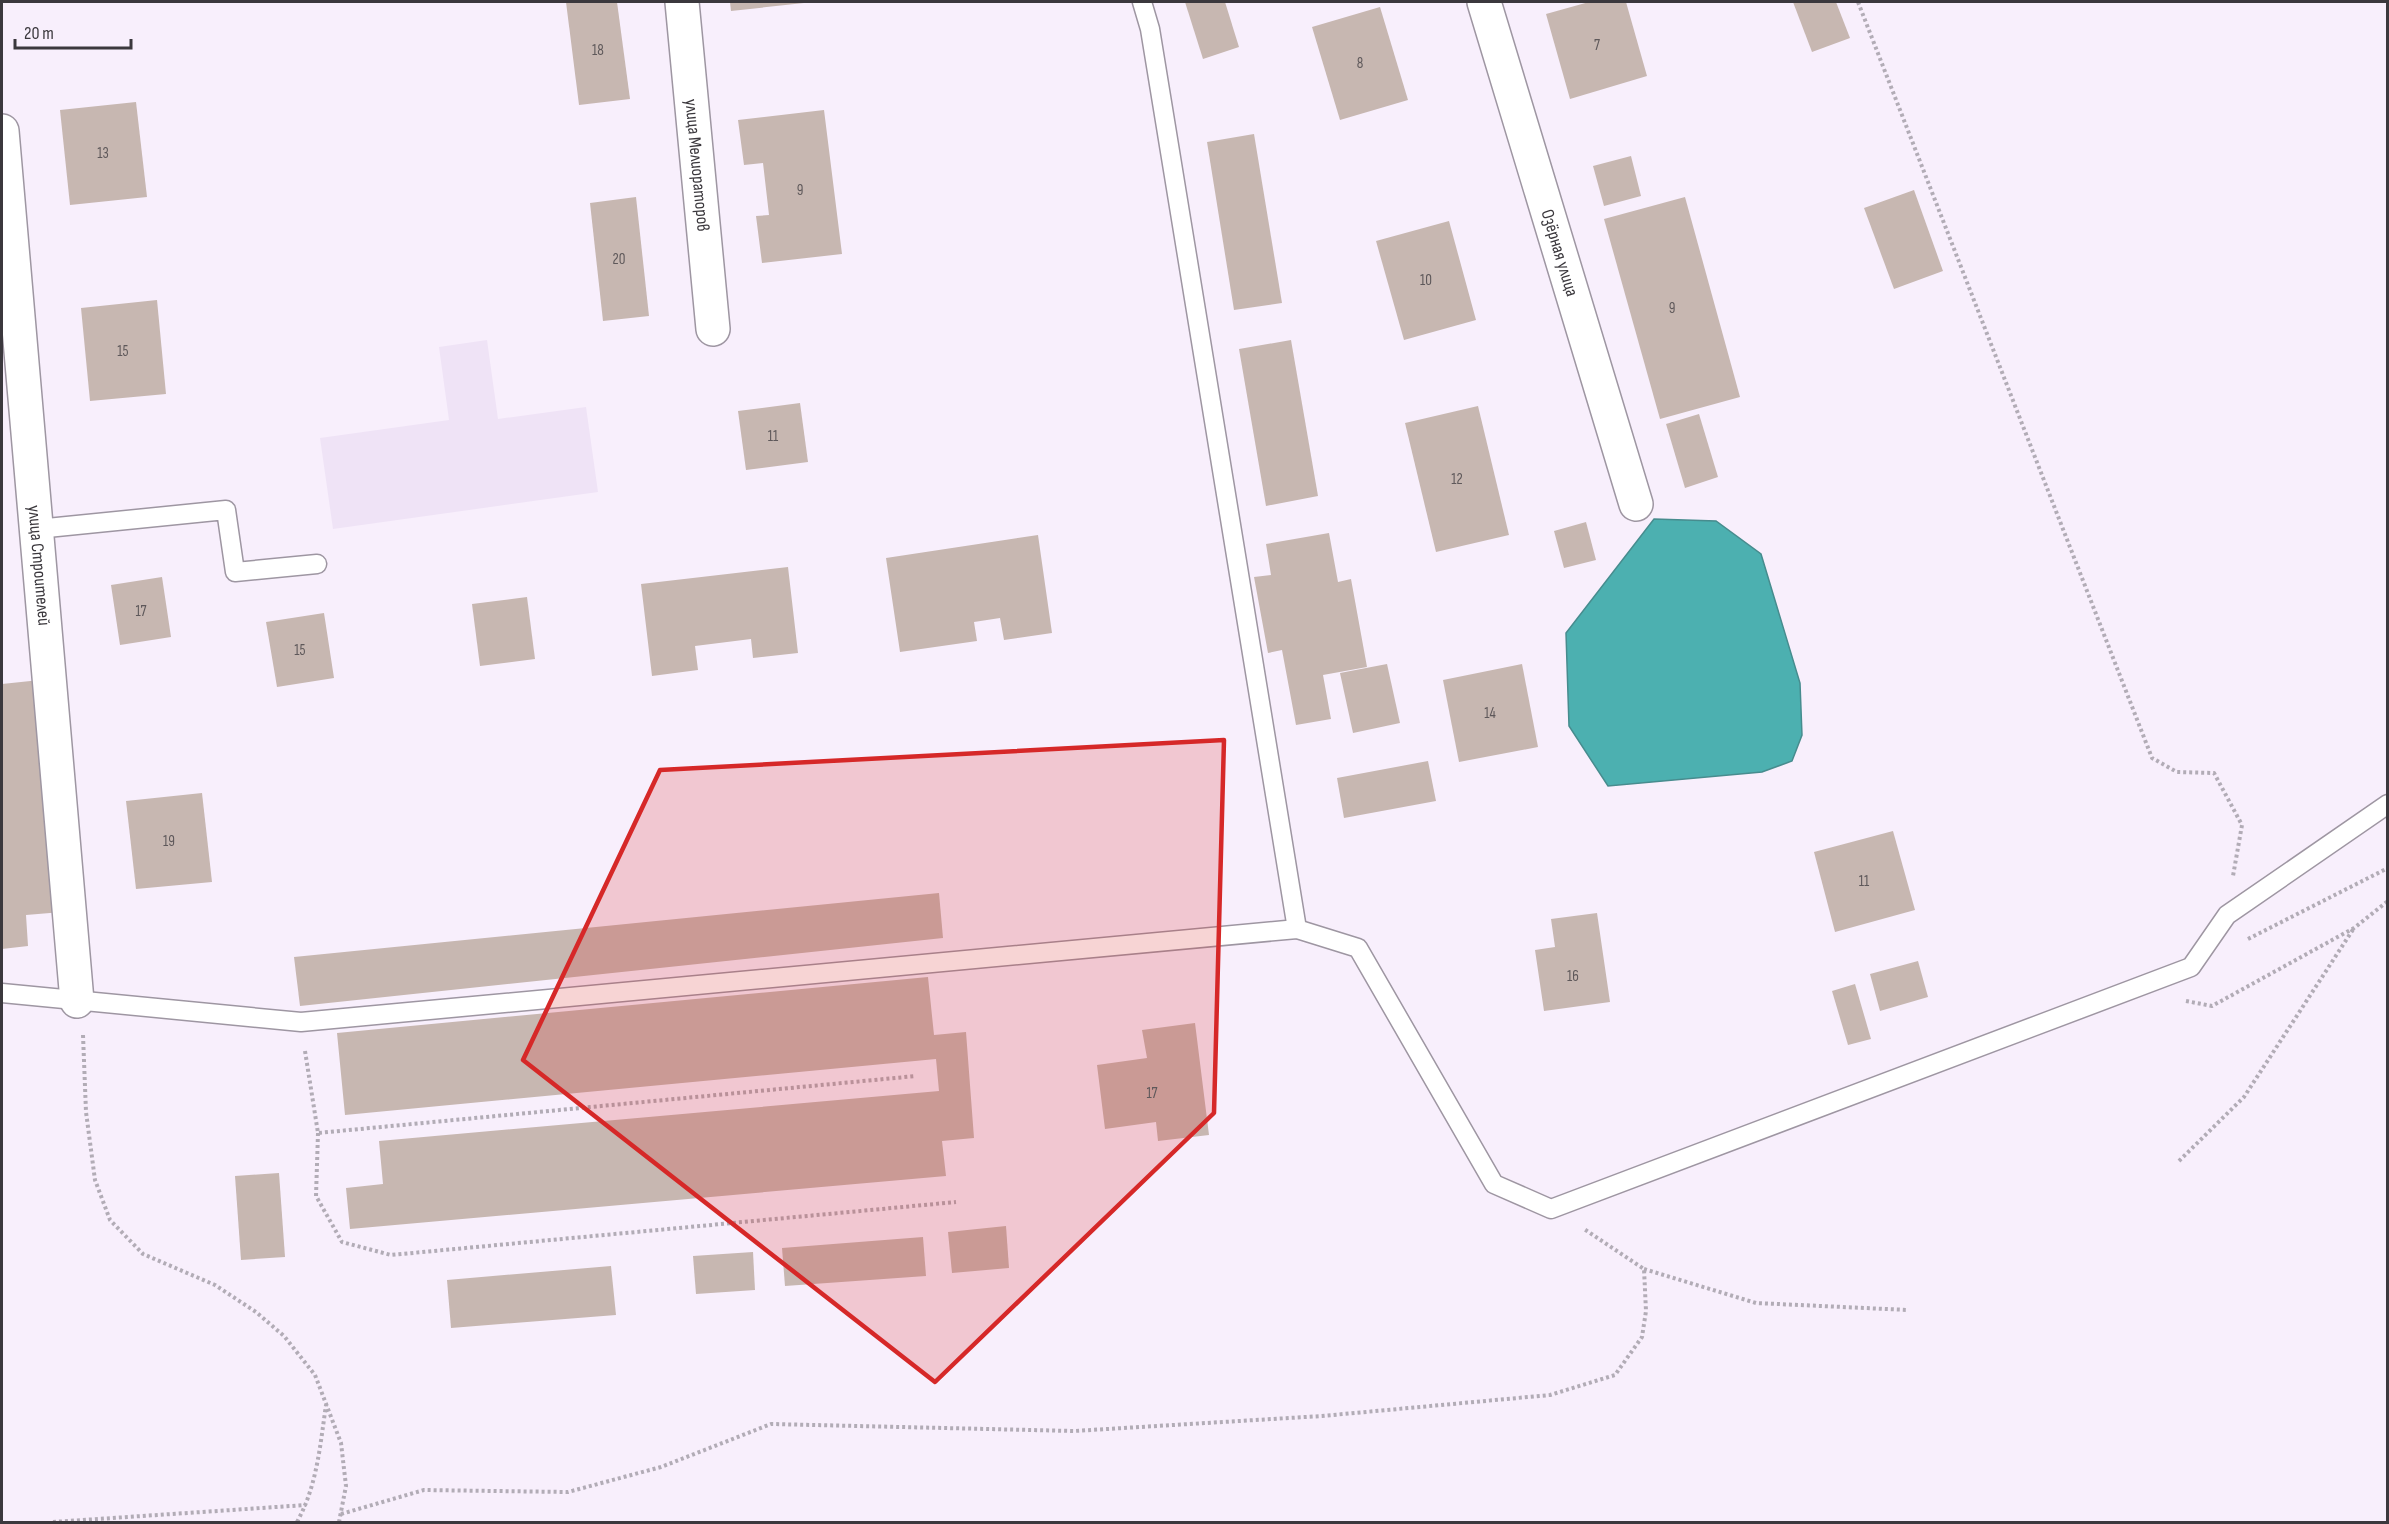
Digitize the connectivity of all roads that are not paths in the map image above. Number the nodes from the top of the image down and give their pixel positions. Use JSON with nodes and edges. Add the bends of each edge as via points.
{"nodes":[{"id":1,"x":682,"y":2,"type":"edge"},
{"id":2,"x":1142,"y":2,"type":"edge"},
{"id":3,"x":1484,"y":2,"type":"edge"},
{"id":4,"x":2,"y":131,"type":"edge"},
{"id":5,"x":713,"y":329,"type":"dead end"},
{"id":6,"x":1636,"y":504,"type":"dead end"},
{"id":7,"x":37,"y":529,"type":"junction"},
{"id":8,"x":317,"y":564,"type":"dead end"},
{"id":9,"x":2388,"y":804,"type":"edge"},
{"id":10,"x":1297,"y":929,"type":"junction"},
{"id":11,"x":2,"y":993,"type":"edge"},
{"id":12,"x":77,"y":1002,"type":"junction"}],
"edges":[{"from":1,"to":5,"type":"street","name":"улица Мелиораторов"},
{"from":2,"to":10,"type":"lane","via":[[1150,29]]},
{"from":3,"to":6,"type":"street","name":"Озёрная улица"},
{"from":4,"to":7,"type":"street","name":"улица Строителей"},
{"from":7,"to":8,"type":"lane","via":[[226,510],[235,572]]},
{"from":7,"to":12,"type":"street","name":"улица Строителей"},
{"from":9,"to":10,"type":"lane","via":[[2227,915],[2191,967],[1551,1209],[1494,1184],[1358,948]]},
{"from":10,"to":12,"type":"lane","via":[[301,1022]]},
{"from":11,"to":12,"type":"lane"}]}
